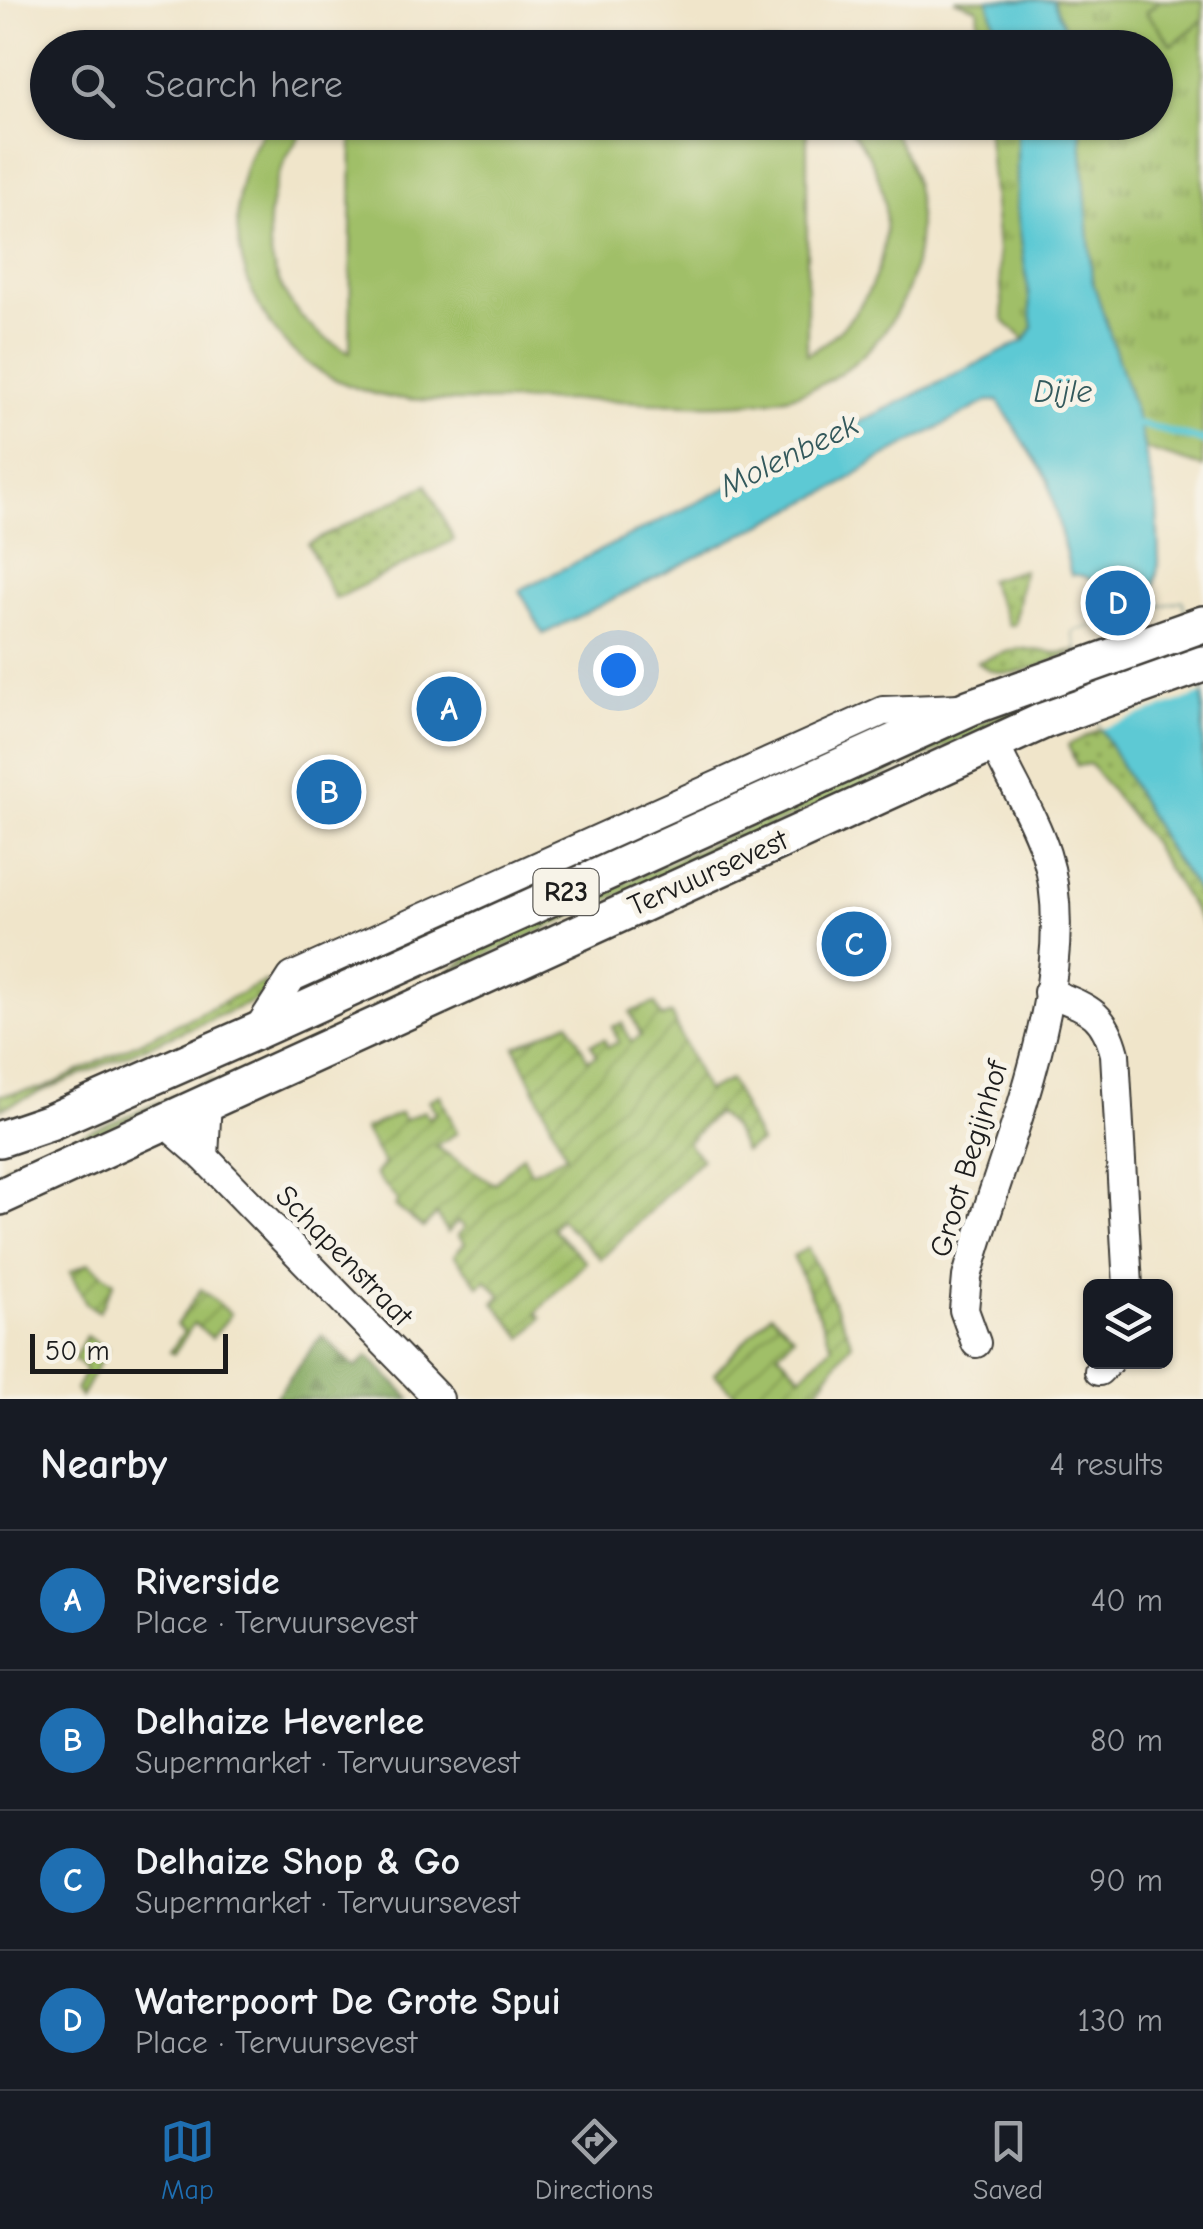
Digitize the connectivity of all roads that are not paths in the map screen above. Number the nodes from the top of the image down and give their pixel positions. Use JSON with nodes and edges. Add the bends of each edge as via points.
{"nodes":[{"id":1,"x":1200,"y":646,"type":"edge"},
{"id":2,"x":971,"y":708,"type":"junction"},
{"id":3,"x":994,"y":744,"type":"junction"},
{"id":4,"x":1048,"y":992,"type":"junction"},
{"id":5,"x":258,"y":1030,"type":"junction"},
{"id":6,"x":207,"y":1100,"type":"junction"},
{"id":7,"x":163,"y":1121,"type":"junction"},
{"id":8,"x":0,"y":1138,"type":"edge"},
{"id":9,"x":204,"y":1157,"type":"junction"},
{"id":10,"x":0,"y":1197,"type":"edge"},
{"id":11,"x":1128,"y":1279,"type":"edge"},
{"id":12,"x":976,"y":1343,"type":"dead end"},
{"id":13,"x":439,"y":1399,"type":"edge"}],
"edges":[{"from":1,"to":2,"type":"main road","name":"Tervuursevest","number":"R23","via":[[1082,665]]},
{"from":1,"to":3,"type":"main road","name":"Tervuursevest","number":"R23"},
{"from":2,"to":5,"type":"main road","name":"Tervuursevest","number":"R23"},
{"from":2,"to":5,"type":"street","via":[[883,712],[292,977]]},
{"from":3,"to":4,"type":"street","name":"Groot Begijnhof","via":[[1046,854],[1056,944]]},
{"from":3,"to":6,"type":"main road","name":"Tervuursevest","number":"R23"},
{"from":4,"to":11,"type":"street","via":[[1093,1011],[1112,1042]]},
{"from":4,"to":12,"type":"street","name":"Groot Begijnhof","via":[[967,1277],[964,1310]]},
{"from":5,"to":8,"type":"main road","name":"Tervuursevest","number":"R23"},
{"from":6,"to":7,"type":"main road","name":"Tervuursevest","number":"R23"},
{"from":6,"to":9,"type":"street"},
{"from":7,"to":9,"type":"street","name":"Schapenstraat"},
{"from":7,"to":10,"type":"main road","name":"Tervuursevest","number":"R23"},
{"from":9,"to":13,"type":"street","name":"Schapenstraat"}]}
